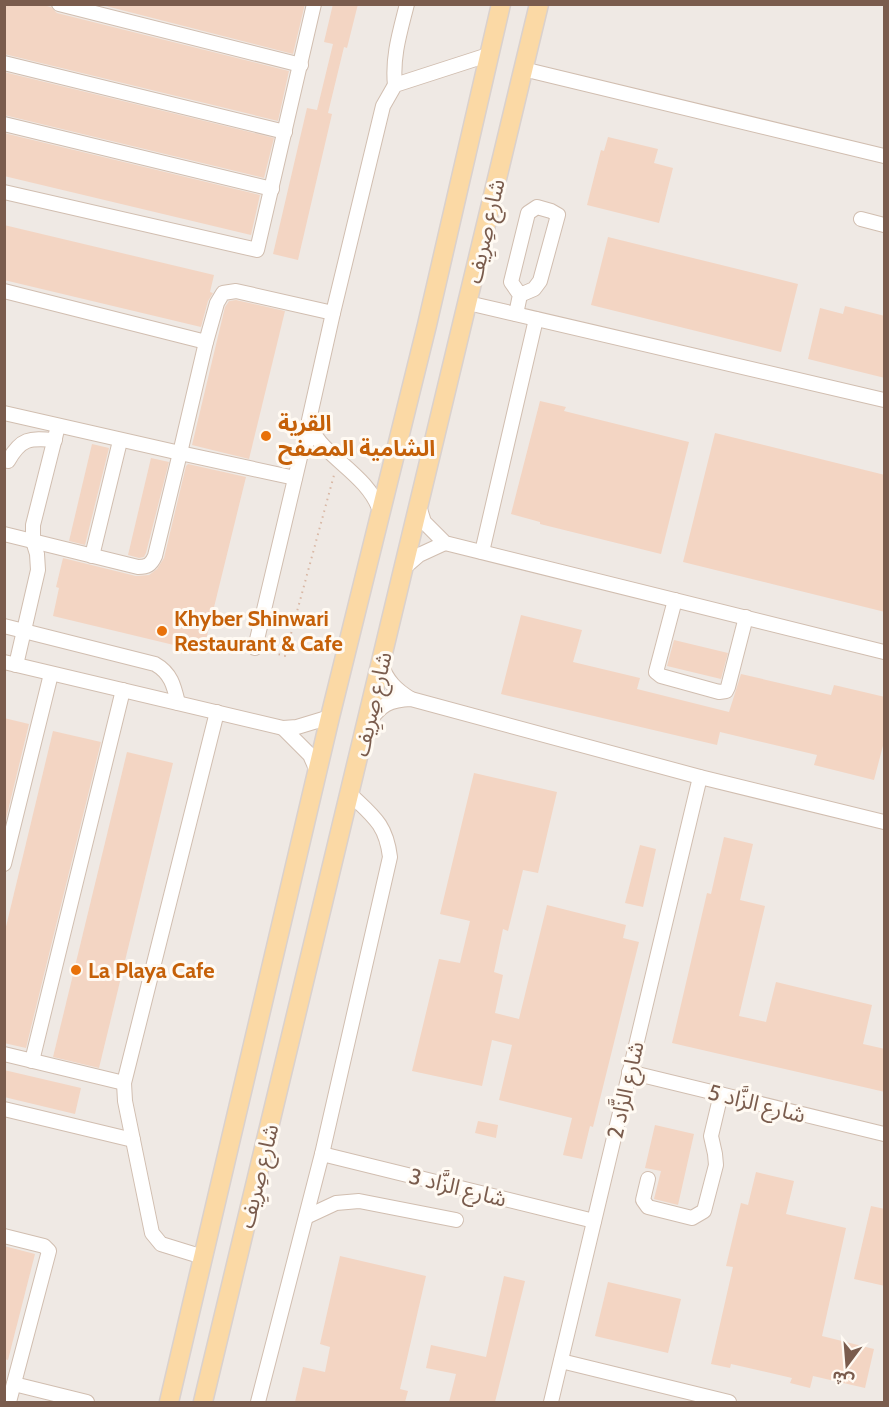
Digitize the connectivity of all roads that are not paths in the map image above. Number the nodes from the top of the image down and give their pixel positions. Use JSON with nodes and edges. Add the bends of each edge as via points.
{"nodes":[{"id":1,"x":59,"y":4,"type":"edge"},
{"id":2,"x":314,"y":4,"type":"edge"},
{"id":3,"x":407,"y":4,"type":"edge"},
{"id":4,"x":501,"y":4,"type":"edge"},
{"id":5,"x":539,"y":4,"type":"edge"},
{"id":6,"x":491,"y":54,"type":"junction"},
{"id":7,"x":4,"y":63,"type":"edge"},
{"id":8,"x":301,"y":65,"type":"junction"},
{"id":9,"x":523,"y":69,"type":"junction"},
{"id":10,"x":395,"y":85,"type":"junction"},
{"id":11,"x":4,"y":124,"type":"edge"},
{"id":12,"x":285,"y":132,"type":"junction"},
{"id":13,"x":885,"y":156,"type":"edge"},
{"id":14,"x":272,"y":189,"type":"junction"},
{"id":15,"x":4,"y":192,"type":"edge"},
{"id":16,"x":861,"y":219,"type":"dead end"},
{"id":17,"x":885,"y":225,"type":"edge"},
{"id":18,"x":4,"y":291,"type":"edge"},
{"id":19,"x":520,"y":295,"type":"junction"},
{"id":20,"x":468,"y":303,"type":"junction"},
{"id":21,"x":333,"y":312,"type":"junction"},
{"id":22,"x":516,"y":314,"type":"junction"},
{"id":23,"x":536,"y":319,"type":"junction"},
{"id":24,"x":206,"y":342,"type":"junction"},
{"id":25,"x":885,"y":400,"type":"edge"},
{"id":26,"x":4,"y":413,"type":"edge"},
{"id":27,"x":58,"y":426,"type":"junction"},
{"id":28,"x":313,"y":434,"type":"junction"},
{"id":29,"x":55,"y":440,"type":"junction"},
{"id":30,"x":120,"y":441,"type":"junction"},
{"id":31,"x":180,"y":453,"type":"junction"},
{"id":32,"x":8,"y":461,"type":"dead end"},
{"id":33,"x":295,"y":478,"type":"junction"},
{"id":34,"x":419,"y":506,"type":"junction"},
{"id":35,"x":380,"y":511,"type":"junction"},
{"id":36,"x":4,"y":534,"type":"edge"},
{"id":37,"x":33,"y":541,"type":"junction"},
{"id":38,"x":445,"y":543,"type":"junction"},
{"id":39,"x":482,"y":552,"type":"junction"},
{"id":40,"x":92,"y":556,"type":"junction"},
{"id":41,"x":404,"y":568,"type":"junction"},
{"id":42,"x":675,"y":600,"type":"junction"},
{"id":43,"x":746,"y":617,"type":"junction"},
{"id":44,"x":4,"y":626,"type":"edge"},
{"id":45,"x":24,"y":631,"type":"junction"},
{"id":46,"x":255,"y":648,"type":"road end"},
{"id":47,"x":885,"y":652,"type":"edge"},
{"id":48,"x":10,"y":664,"type":"edge"},
{"id":49,"x":381,"y":664,"type":"junction"},
{"id":50,"x":51,"y":674,"type":"junction"},
{"id":51,"x":123,"y":690,"type":"junction"},
{"id":52,"x":411,"y":699,"type":"junction"},
{"id":53,"x":178,"y":703,"type":"junction"},
{"id":54,"x":217,"y":712,"type":"junction"},
{"id":55,"x":330,"y":717,"type":"junction"},
{"id":56,"x":368,"y":722,"type":"junction"},
{"id":57,"x":283,"y":728,"type":"junction"},
{"id":58,"x":317,"y":771,"type":"junction"},
{"id":59,"x":700,"y":777,"type":"junction"},
{"id":60,"x":350,"y":794,"type":"junction"},
{"id":61,"x":885,"y":822,"type":"edge"},
{"id":62,"x":4,"y":864,"type":"edge"},
{"id":63,"x":4,"y":1054,"type":"edge"},
{"id":64,"x":32,"y":1061,"type":"junction"},
{"id":65,"x":629,"y":1072,"type":"junction"},
{"id":66,"x":124,"y":1083,"type":"junction"},
{"id":67,"x":721,"y":1094,"type":"junction"},
{"id":68,"x":4,"y":1109,"type":"edge"},
{"id":69,"x":885,"y":1134,"type":"edge"},
{"id":70,"x":133,"y":1140,"type":"junction"},
{"id":71,"x":322,"y":1154,"type":"junction"},
{"id":72,"x":648,"y":1179,"type":"dead end"},
{"id":73,"x":306,"y":1217,"type":"junction"},
{"id":74,"x":456,"y":1220,"type":"dead end"},
{"id":75,"x":594,"y":1221,"type":"junction"},
{"id":76,"x":4,"y":1236,"type":"edge"},
{"id":77,"x":203,"y":1257,"type":"junction"},
{"id":78,"x":561,"y":1361,"type":"junction"},
{"id":79,"x":14,"y":1384,"type":"junction"},
{"id":80,"x":9,"y":1402,"type":"edge"},
{"id":81,"x":87,"y":1402,"type":"edge"},
{"id":82,"x":169,"y":1402,"type":"edge"},
{"id":83,"x":203,"y":1402,"type":"edge"},
{"id":84,"x":258,"y":1402,"type":"edge"},
{"id":85,"x":551,"y":1402,"type":"edge"},
{"id":86,"x":729,"y":1402,"type":"edge"}],
"edges":[{"from":1,"to":8,"type":"street"},
{"from":2,"to":8,"type":"street"},
{"from":3,"to":10,"type":"street","via":[[395,52]]},
{"from":4,"to":6,"type":"main road","name":"شارع صِرِيف"},
{"from":5,"to":9,"type":"main road","name":"شارع صِرِيف"},
{"from":6,"to":10,"type":"street"},
{"from":6,"to":35,"type":"main road","name":"شارع صِرِيف"},
{"from":7,"to":12,"type":"street"},
{"from":8,"to":12,"type":"street"},
{"from":9,"to":13,"type":"street"},
{"from":9,"to":20,"type":"main road","name":"شارع صِرِيف"},
{"from":10,"to":21,"type":"street","via":[[382,106]]},
{"from":11,"to":14,"type":"street"},
{"from":12,"to":14,"type":"street"},
{"from":14,"to":15,"type":"street","via":[[257,250]]},
{"from":16,"to":17,"type":"street"},
{"from":18,"to":24,"type":"street"},
{"from":19,"to":19,"type":"street","via":[[534,289],[540,281],[558,215],[537,207],[528,213],[512,282]]},
{"from":19,"to":22,"type":"street"},
{"from":20,"to":22,"type":"street"},
{"from":20,"to":34,"type":"main road","name":"شارع صِرِيف"},
{"from":21,"to":24,"type":"street","via":[[236,291],[222,293]]},
{"from":21,"to":28,"type":"street","via":[[310,412]]},
{"from":22,"to":23,"type":"street"},
{"from":23,"to":25,"type":"street"},
{"from":23,"to":39,"type":"street"},
{"from":24,"to":31,"type":"street"},
{"from":26,"to":27,"type":"street"},
{"from":27,"to":29,"type":"street"},
{"from":27,"to":30,"type":"street"},
{"from":28,"to":33,"type":"street","via":[[302,449]]},
{"from":28,"to":35,"type":"street","via":[[368,486]]},
{"from":29,"to":32,"type":"street","via":[[25,441]]},
{"from":29,"to":37,"type":"street","via":[[33,525]]},
{"from":30,"to":31,"type":"street"},
{"from":30,"to":40,"type":"street"},
{"from":31,"to":33,"type":"street"},
{"from":31,"to":40,"type":"street","via":[[152,563],[138,567]]},
{"from":33,"to":46,"type":"street"},
{"from":34,"to":38,"type":"street","via":[[424,522]]},
{"from":34,"to":41,"type":"main road","name":"شارع صِرِيف"},
{"from":35,"to":55,"type":"main road","name":"شارع صِرِيف"},
{"from":36,"to":37,"type":"street"},
{"from":37,"to":40,"type":"street"},
{"from":37,"to":45,"type":"street","via":[[38,570]]},
{"from":38,"to":39,"type":"street"},
{"from":38,"to":41,"type":"street","via":[[419,555]]},
{"from":39,"to":42,"type":"street"},
{"from":41,"to":49,"type":"main road","name":"شارع صِرِيف"},
{"from":42,"to":43,"type":"street"},
{"from":42,"to":43,"type":"street","via":[[656,672],[719,692],[728,687]]},
{"from":43,"to":47,"type":"street"},
{"from":44,"to":45,"type":"street"},
{"from":45,"to":48,"type":"street"},
{"from":45,"to":53,"type":"street","via":[[155,664],[172,680]]},
{"from":48,"to":50,"type":"street"},
{"from":49,"to":52,"type":"street","via":[[396,689]]},
{"from":49,"to":56,"type":"main road","name":"شارع صِرِيف"},
{"from":50,"to":51,"type":"street"},
{"from":50,"to":62,"type":"street"},
{"from":51,"to":53,"type":"street"},
{"from":51,"to":64,"type":"street"},
{"from":52,"to":56,"type":"street","via":[[382,705]]},
{"from":52,"to":59,"type":"street"},
{"from":53,"to":54,"type":"street"},
{"from":54,"to":57,"type":"street"},
{"from":54,"to":66,"type":"street"},
{"from":55,"to":57,"type":"street"},
{"from":55,"to":58,"type":"main road","name":"شارع صِرِيف"},
{"from":56,"to":60,"type":"main road","name":"شارع صِرِيف"},
{"from":57,"to":58,"type":"street","via":[[310,755]]},
{"from":58,"to":77,"type":"main road","name":"شارع صِرِيف"},
{"from":59,"to":61,"type":"street"},
{"from":59,"to":65,"type":"street","name":"شارع الزَّاد 2"},
{"from":60,"to":71,"type":"street","via":[[378,822],[388,838],[390,857]]},
{"from":60,"to":83,"type":"main road","name":"شارع صِرِيف"},
{"from":63,"to":64,"type":"street"},
{"from":64,"to":66,"type":"street"},
{"from":65,"to":67,"type":"street","name":"شارع الزَّاد 5"},
{"from":65,"to":75,"type":"street","name":"شارع الزَّاد 2"},
{"from":66,"to":70,"type":"street"},
{"from":67,"to":69,"type":"street","name":"شارع الزَّاد 5"},
{"from":67,"to":72,"type":"street","via":[[711,1136],[716,1165],[704,1211],[692,1218],[648,1207],[644,1200]]},
{"from":68,"to":70,"type":"street"},
{"from":70,"to":77,"type":"street","via":[[152,1233],[161,1244]]},
{"from":71,"to":73,"type":"street"},
{"from":71,"to":75,"type":"street","name":"شارع الزَّاد 3"},
{"from":73,"to":74,"type":"street","via":[[336,1203],[359,1201]]},
{"from":73,"to":84,"type":"street"},
{"from":75,"to":78,"type":"street","name":"شارع الزَّاد 2"},
{"from":76,"to":79,"type":"street","via":[[44,1246],[49,1251]]},
{"from":77,"to":82,"type":"main road","name":"شارع صِرِيف"},
{"from":78,"to":85,"type":"street","name":"شارع الزَّاد 2"},
{"from":78,"to":86,"type":"street"},
{"from":79,"to":80,"type":"street"},
{"from":79,"to":81,"type":"street"}]}
